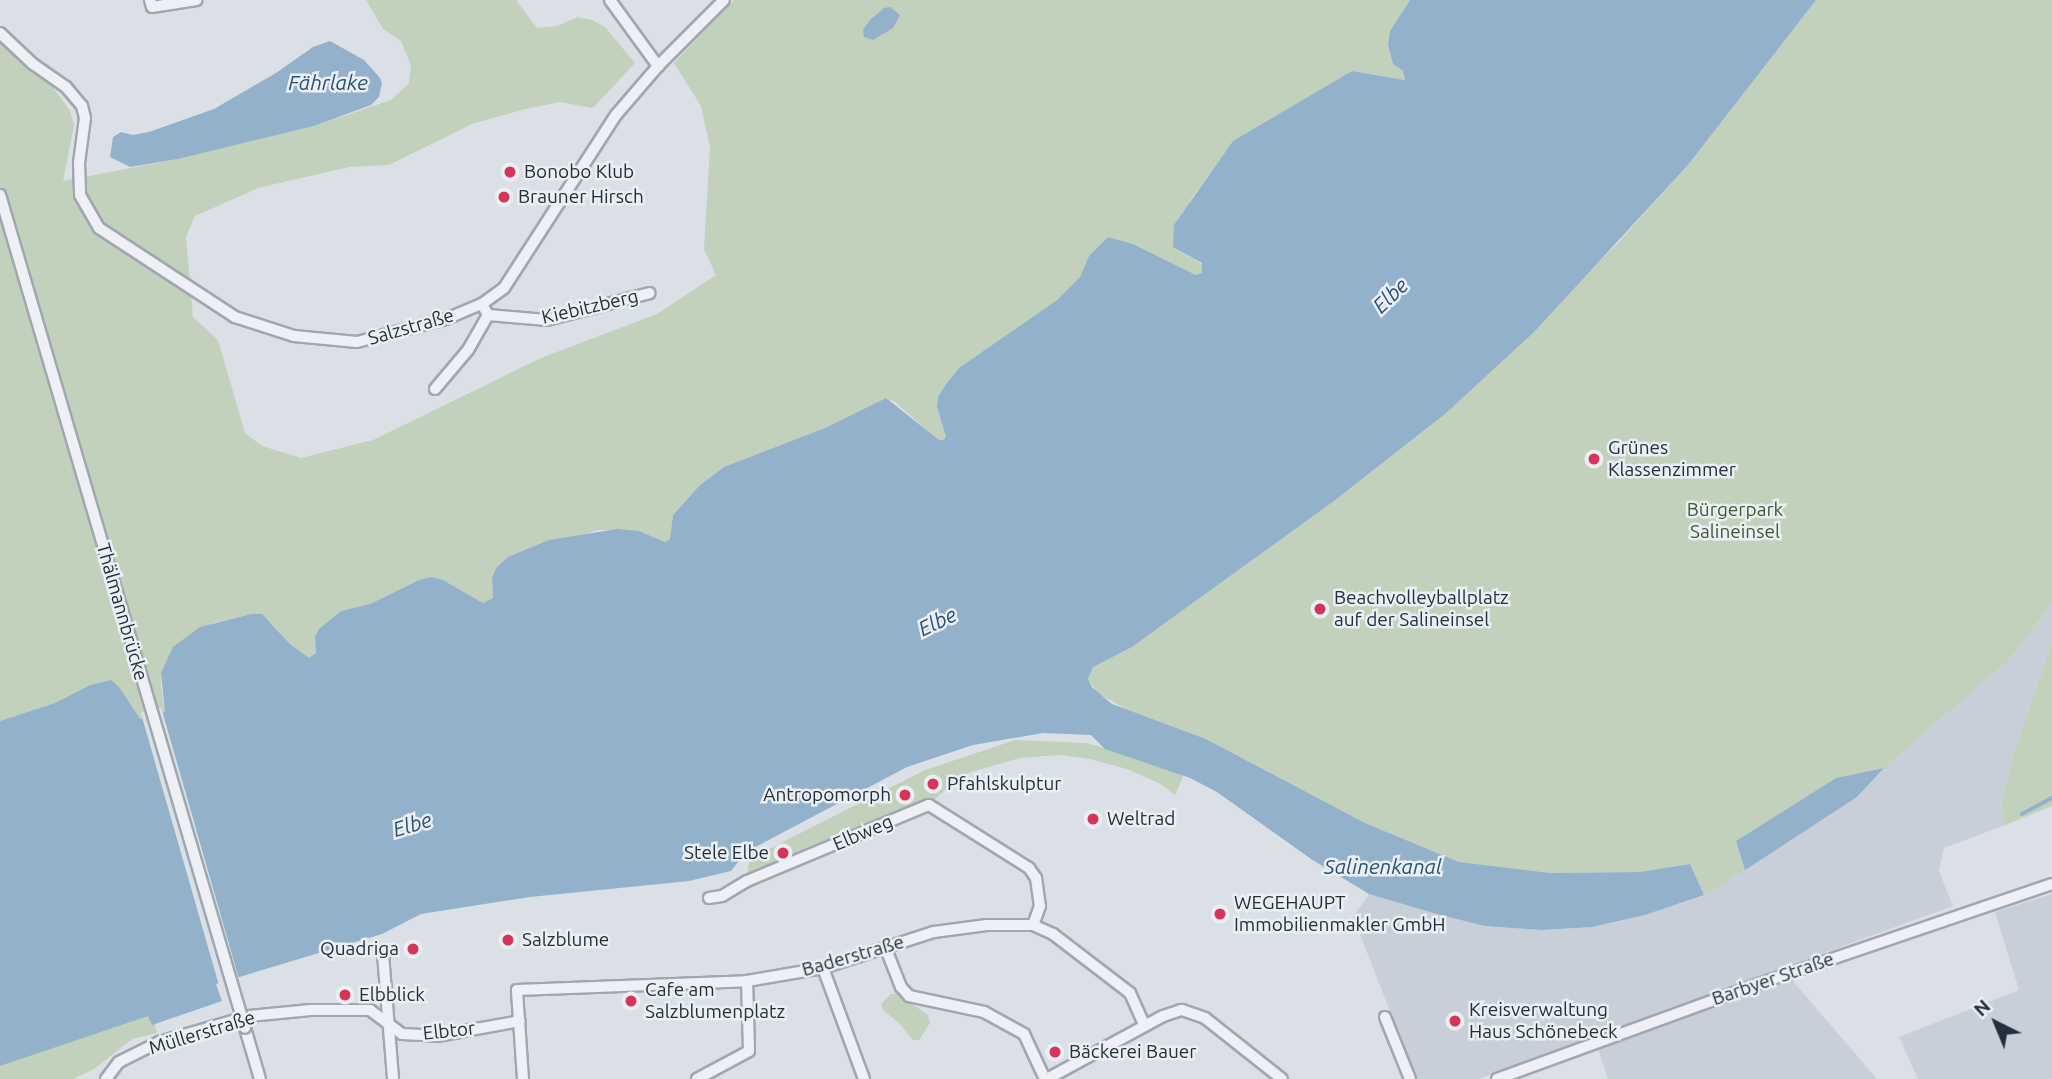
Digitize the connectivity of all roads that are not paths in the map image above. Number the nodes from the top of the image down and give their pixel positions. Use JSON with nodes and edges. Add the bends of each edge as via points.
{"nodes":[{"id":1,"x":150,"y":0,"type":"edge"},
{"id":2,"x":196,"y":0,"type":"edge"},
{"id":3,"x":610,"y":0,"type":"edge"},
{"id":4,"x":724,"y":0,"type":"edge"},
{"id":5,"x":0,"y":33,"type":"edge"},
{"id":6,"x":658,"y":66,"type":"junction"},
{"id":7,"x":0,"y":195,"type":"edge"},
{"id":8,"x":650,"y":293,"type":"dead end"},
{"id":9,"x":485,"y":310,"type":"junction"},
{"id":10,"x":435,"y":389,"type":"dead end"},
{"id":11,"x":2052,"y":884,"type":"edge"},
{"id":12,"x":709,"y":898,"type":"dead end"},
{"id":13,"x":1033,"y":925,"type":"junction"},
{"id":14,"x":886,"y":948,"type":"junction"},
{"id":15,"x":383,"y":954,"type":"dead end"},
{"id":16,"x":823,"y":968,"type":"junction"},
{"id":17,"x":747,"y":981,"type":"junction"},
{"id":18,"x":1385,"y":1017,"type":"dead end"},
{"id":19,"x":520,"y":1021,"type":"junction"},
{"id":20,"x":388,"y":1023,"type":"junction"},
{"id":21,"x":1145,"y":1026,"type":"junction"},
{"id":22,"x":1051,"y":1078,"type":"edge"},
{"id":23,"x":106,"y":1079,"type":"edge"},
{"id":24,"x":260,"y":1079,"type":"edge"},
{"id":25,"x":393,"y":1079,"type":"edge"},
{"id":26,"x":523,"y":1079,"type":"edge"},
{"id":27,"x":697,"y":1079,"type":"edge"},
{"id":28,"x":864,"y":1079,"type":"edge"},
{"id":29,"x":1282,"y":1079,"type":"edge"},
{"id":30,"x":1410,"y":1079,"type":"edge"},
{"id":31,"x":1497,"y":1079,"type":"edge"}],
"edges":[{"from":1,"to":2,"type":"street","via":[[152,7]]},
{"from":3,"to":6,"type":"street"},
{"from":4,"to":6,"type":"street","name":"Salzstraße"},
{"from":5,"to":9,"type":"street","name":"Salzstraße","via":[[66,87],[82,106],[80,195],[93,221],[219,309],[261,328],[318,341],[349,342]]},
{"from":6,"to":9,"type":"street","name":"Salzstraße","via":[[616,115],[513,278]]},
{"from":7,"to":24,"type":"street","name":"Thälmannbrücke","bridge":true},
{"from":8,"to":9,"type":"street","name":"Kiebitzberg","via":[[547,320]]},
{"from":9,"to":10,"type":"street","via":[[468,350]]},
{"from":11,"to":31,"type":"street","name":"Barbyer Straße","via":[[1773,978]]},
{"from":12,"to":13,"type":"street","name":"Elbweg","via":[[929,805],[1029,868],[1036,878],[1040,906]]},
{"from":13,"to":14,"type":"street","name":"Baderstraße","via":[[934,932]]},
{"from":13,"to":21,"type":"street","via":[[1077,950],[1130,993]]},
{"from":14,"to":16,"type":"street","name":"Baderstraße"},
{"from":14,"to":22,"type":"street","via":[[909,996],[984,1013],[1024,1034]]},
{"from":15,"to":20,"type":"street"},
{"from":16,"to":17,"type":"street","name":"Baderstraße"},
{"from":16,"to":28,"type":"street"},
{"from":17,"to":19,"type":"street","name":"Baderstraße","via":[[517,990]]},
{"from":17,"to":27,"type":"street","via":[[749,1051]]},
{"from":18,"to":30,"type":"street"},
{"from":19,"to":20,"type":"street","name":"Elbtor","via":[[437,1036],[402,1034]]},
{"from":19,"to":26,"type":"street"},
{"from":20,"to":23,"type":"street","name":"Müllerstraße","via":[[370,1010],[249,1016],[159,1042],[119,1062]]},
{"from":20,"to":25,"type":"street"},
{"from":21,"to":22,"type":"street"},
{"from":21,"to":29,"type":"street","via":[[1182,1010],[1205,1018]]}]}
